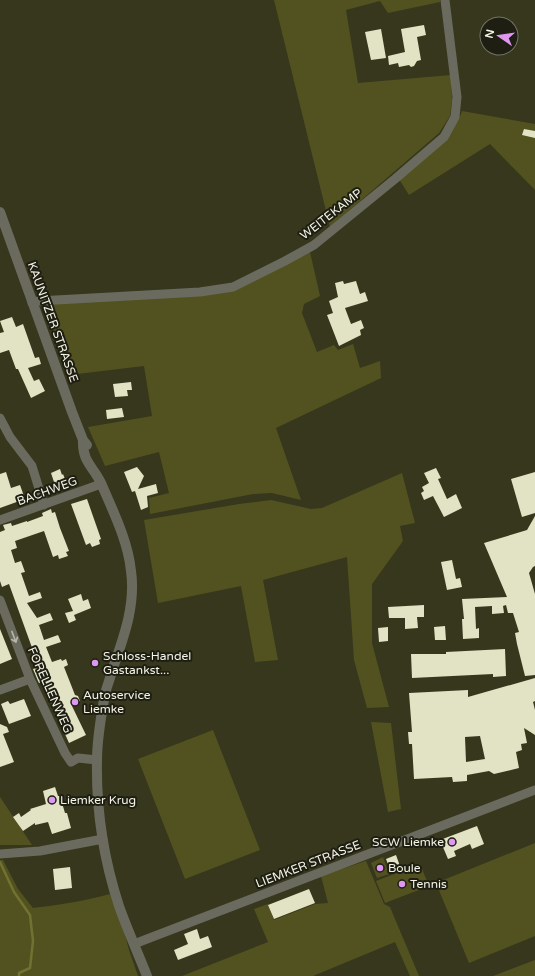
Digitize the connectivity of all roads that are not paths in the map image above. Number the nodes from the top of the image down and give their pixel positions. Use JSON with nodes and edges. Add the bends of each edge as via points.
{"nodes":[{"id":1,"x":445,"y":0,"type":"edge"},
{"id":2,"x":0,"y":212,"type":"edge"},
{"id":3,"x":32,"y":303,"type":"junction"},
{"id":4,"x":0,"y":418,"type":"edge"},
{"id":5,"x":101,"y":484,"type":"junction"},
{"id":6,"x":44,"y":505,"type":"junction"},
{"id":7,"x":0,"y":520,"type":"edge"},
{"id":8,"x":0,"y":600,"type":"edge"},
{"id":9,"x":30,"y":679,"type":"junction"},
{"id":10,"x":0,"y":690,"type":"edge"},
{"id":11,"x":96,"y":760,"type":"junction"},
{"id":12,"x":535,"y":790,"type":"edge"},
{"id":13,"x":103,"y":839,"type":"junction"},
{"id":14,"x":0,"y":854,"type":"edge"},
{"id":15,"x":134,"y":944,"type":"junction"},
{"id":16,"x":147,"y":976,"type":"edge"}],
"edges":[{"from":1,"to":3,"type":"street","name":"WEITEKAMP","via":[[457,97],[455,117],[444,137],[314,245],[233,286],[200,292]]},
{"from":2,"to":3,"type":"street","name":"KAUNITZER STRASSE"},
{"from":3,"to":5,"type":"street","name":"KAUNITZER STRASSE","via":[[84,440],[95,462],[95,472]]},
{"from":4,"to":6,"type":"street","via":[[10,437],[32,466]]},
{"from":5,"to":6,"type":"street","name":"BACHWEG"},
{"from":5,"to":11,"type":"street","name":"KAUNITZER STRASSE","via":[[126,547],[132,572],[132,600],[128,622],[106,692]]},
{"from":6,"to":7,"type":"street","name":"BACHWEG"},
{"from":8,"to":9,"type":"street","name":"FORELLENWEG","one_way":true},
{"from":9,"to":10,"type":"street"},
{"from":9,"to":11,"type":"street","name":"FORELLENWEG","via":[[71,762],[78,758]]},
{"from":11,"to":13,"type":"street","name":"KAUNITZER STRASSE"},
{"from":12,"to":15,"type":"street","name":"LIEMKER STRASSE"},
{"from":13,"to":14,"type":"street","via":[[40,851]]},
{"from":13,"to":15,"type":"street","name":"KAUNITZER STRASSE","via":[[117,898]]},
{"from":15,"to":16,"type":"street","name":"KAUNITZER STRASSE"}]}
